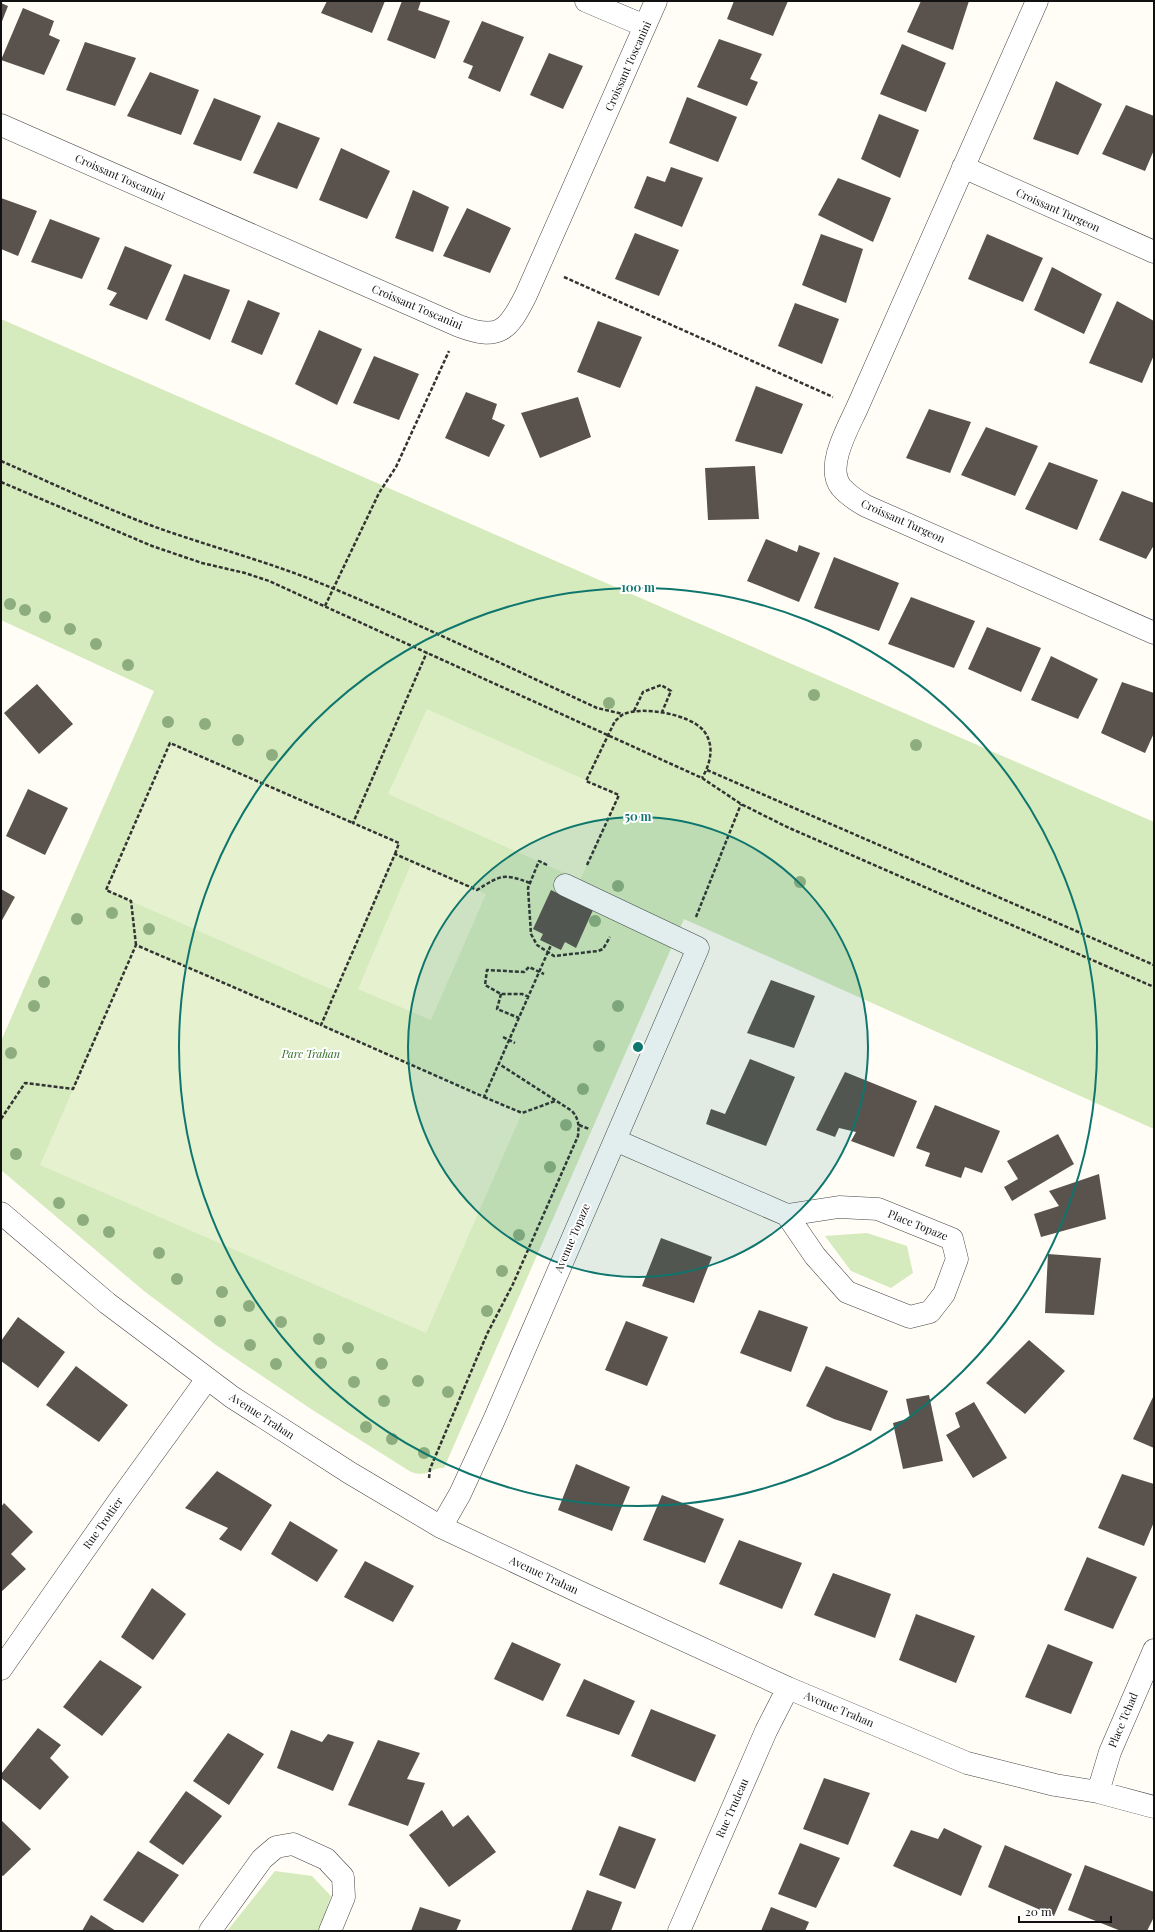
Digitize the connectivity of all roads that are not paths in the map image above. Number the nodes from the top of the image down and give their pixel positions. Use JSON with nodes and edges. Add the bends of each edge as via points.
{"nodes":[{"id":1,"x":586,"y":1,"type":"edge"},
{"id":2,"x":656,"y":1,"type":"edge"},
{"id":3,"x":1037,"y":1,"type":"edge"},
{"id":4,"x":645,"y":26,"type":"junction"},
{"id":5,"x":1,"y":125,"type":"edge"},
{"id":6,"x":963,"y":168,"type":"junction"},
{"id":7,"x":1154,"y":252,"type":"edge"},
{"id":8,"x":1154,"y":633,"type":"edge"},
{"id":9,"x":559,"y":876,"type":"road end"},
{"id":10,"x":615,"y":1140,"type":"junction"},
{"id":11,"x":1,"y":1213,"type":"edge"},
{"id":12,"x":787,"y":1215,"type":"junction"},
{"id":13,"x":207,"y":1379,"type":"junction"},
{"id":14,"x":441,"y":1527,"type":"junction"},
{"id":15,"x":1154,"y":1650,"type":"edge"},
{"id":16,"x":1,"y":1669,"type":"edge"},
{"id":17,"x":788,"y":1688,"type":"junction"},
{"id":18,"x":1098,"y":1792,"type":"junction"},
{"id":19,"x":1154,"y":1806,"type":"edge"},
{"id":20,"x":210,"y":1931,"type":"edge"},
{"id":21,"x":330,"y":1931,"type":"edge"},
{"id":22,"x":679,"y":1931,"type":"edge"}],
"edges":[{"from":1,"to":4,"type":"street"},
{"from":2,"to":4,"type":"street","name":"Croissant Toscanini"},
{"from":3,"to":6,"type":"street","name":"Croissant Turgeon"},
{"from":4,"to":5,"type":"street","name":"Croissant Toscanini","via":[[526,295],[510,323],[494,333],[483,333],[459,326]]},
{"from":6,"to":7,"type":"street","name":"Croissant Turgeon"},
{"from":6,"to":8,"type":"street","name":"Croissant Turgeon","via":[[841,444],[835,463],[836,477],[846,492],[866,506]]},
{"from":9,"to":10,"type":"street","name":"Avenue Topaze","via":[[621,911],[698,948]]},
{"from":10,"to":12,"type":"street"},
{"from":10,"to":14,"type":"street","name":"Avenue Topaze","via":[[494,1420],[460,1494]]},
{"from":11,"to":13,"type":"street","name":"Avenue Trahan","via":[[107,1303]]},
{"from":12,"to":12,"type":"street","name":"Place Topaze","via":[[839,1207],[878,1209],[952,1239],[957,1258],[944,1294],[930,1312],[910,1316],[847,1292],[815,1256]]},
{"from":13,"to":14,"type":"street","name":"Avenue Trahan","via":[[337,1464]]},
{"from":13,"to":16,"type":"street","name":"Rue Trottier"},
{"from":14,"to":17,"type":"street","name":"Avenue Trahan"},
{"from":15,"to":18,"type":"street","name":"Place Tchad","via":[[1110,1752]]},
{"from":17,"to":18,"type":"street","name":"Avenue Trahan","via":[[967,1763],[1056,1786]]},
{"from":17,"to":22,"type":"street","name":"Rue Trudeau","via":[[766,1730]]},
{"from":18,"to":19,"type":"street","name":"Avenue Trahan"},
{"from":20,"to":21,"type":"street","via":[[262,1859],[276,1847],[292,1844],[326,1859],[343,1877],[344,1897]]}]}
